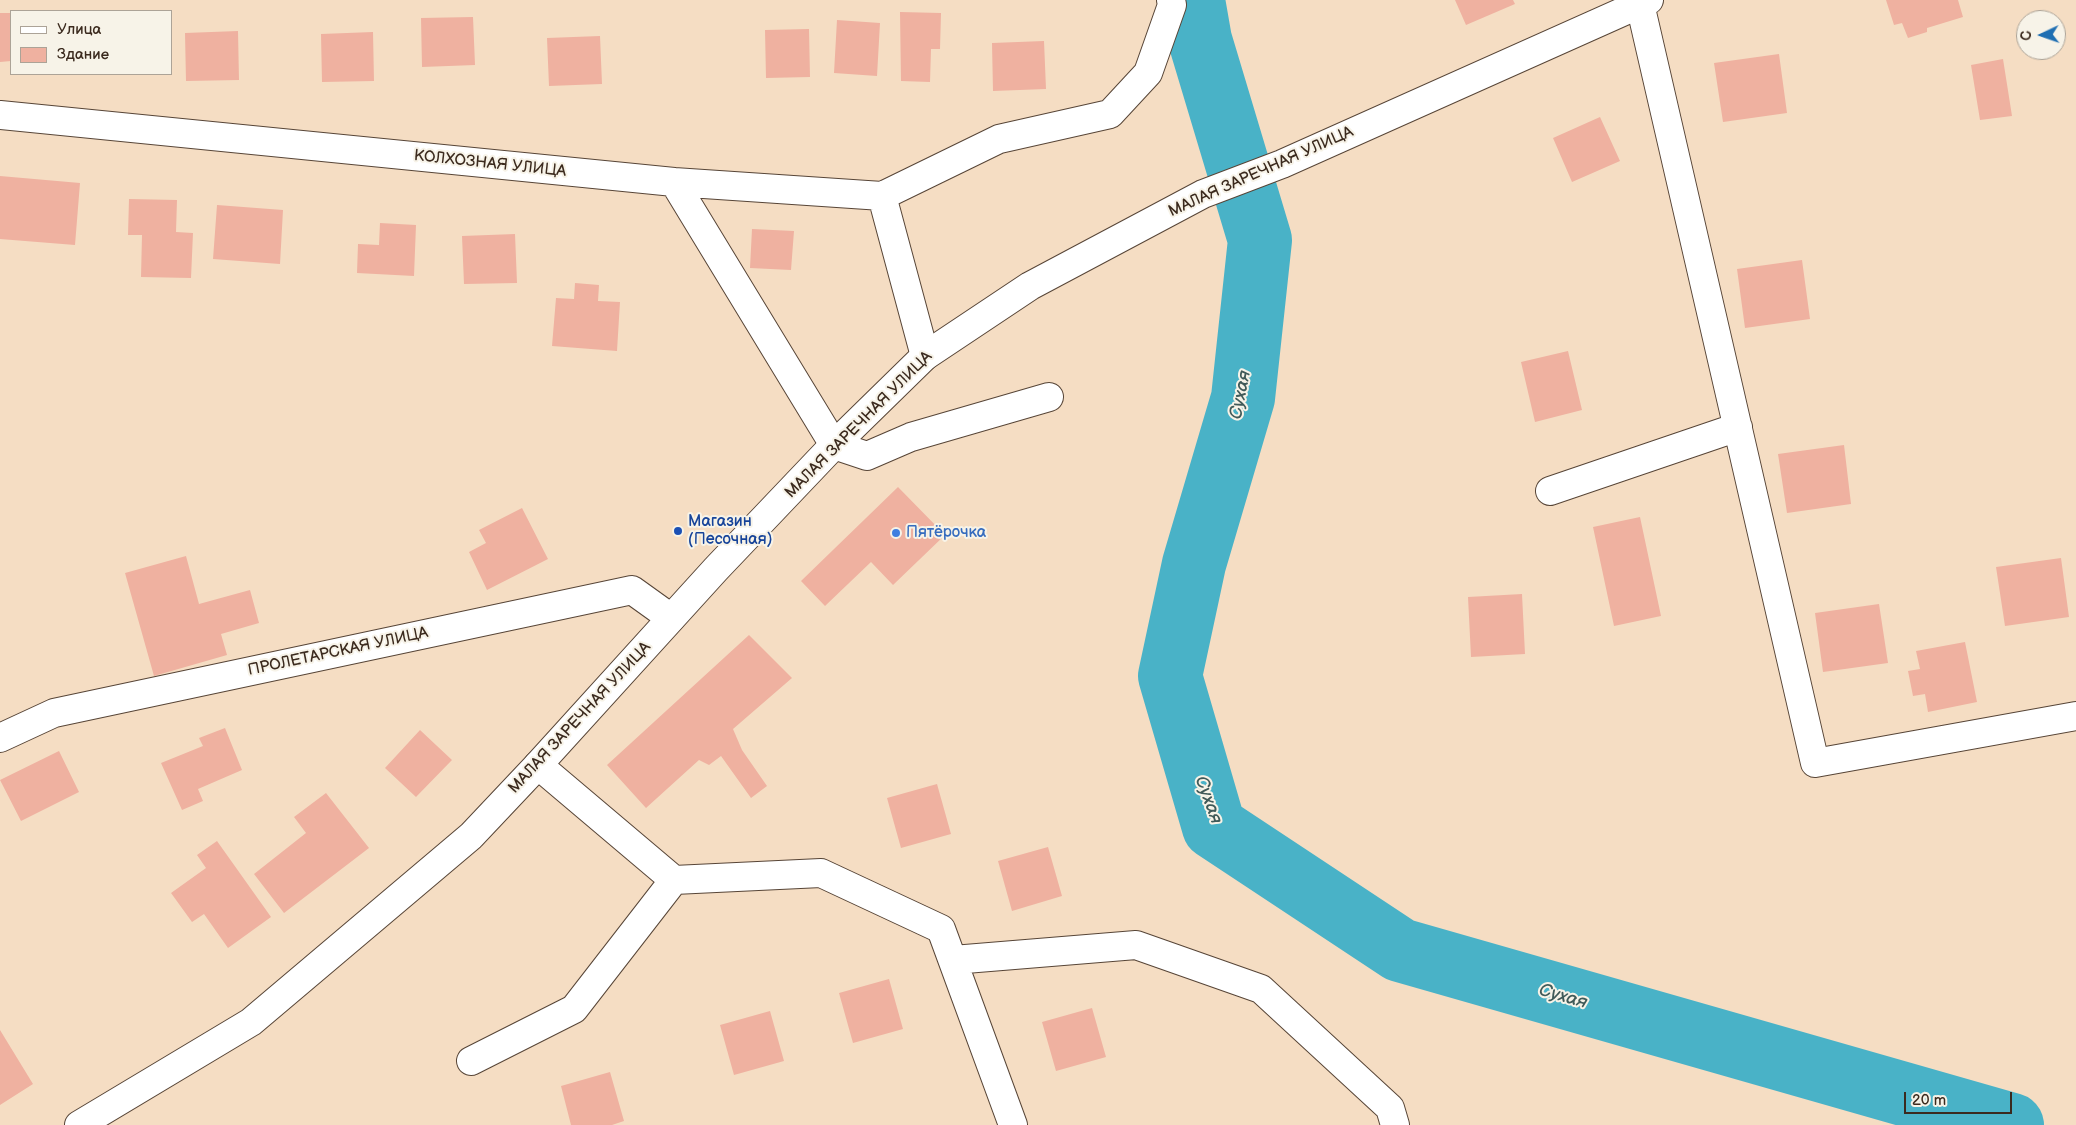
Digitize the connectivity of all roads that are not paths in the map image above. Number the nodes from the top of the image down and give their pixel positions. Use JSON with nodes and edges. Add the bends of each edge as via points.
{"nodes":[{"id":1,"x":1171,"y":0,"type":"edge"},
{"id":2,"x":1644,"y":2,"type":"edge"},
{"id":3,"x":0,"y":115,"type":"edge"},
{"id":4,"x":674,"y":182,"type":"junction"},
{"id":5,"x":882,"y":196,"type":"junction"},
{"id":6,"x":925,"y":356,"type":"junction"},
{"id":7,"x":1049,"y":397,"type":"dead end"},
{"id":8,"x":1738,"y":427,"type":"junction"},
{"id":9,"x":834,"y":445,"type":"junction"},
{"id":10,"x":1550,"y":491,"type":"dead end"},
{"id":11,"x":671,"y":618,"type":"junction"},
{"id":12,"x":2076,"y":716,"type":"edge"},
{"id":13,"x":0,"y":738,"type":"edge"},
{"id":14,"x":538,"y":765,"type":"junction"},
{"id":15,"x":674,"y":880,"type":"junction"},
{"id":16,"x":953,"y":960,"type":"junction"},
{"id":17,"x":471,"y":1061,"type":"dead end"},
{"id":18,"x":79,"y":1125,"type":"edge"},
{"id":19,"x":1014,"y":1125,"type":"edge"},
{"id":20,"x":1395,"y":1125,"type":"edge"}],
"edges":[{"from":1,"to":5,"type":"street","via":[[1148,73],[1110,114],[999,139]]},
{"from":2,"to":6,"type":"street","name":"МАЛАЯ ЗАРЕЧНАЯ УЛИЦА","via":[[1282,164],[1203,194],[1030,286]]},
{"from":2,"to":8,"type":"street"},
{"from":3,"to":4,"type":"street","name":"КОЛХОЗНАЯ УЛИЦА"},
{"from":4,"to":5,"type":"street","name":"КОЛХОЗНАЯ УЛИЦА"},
{"from":4,"to":9,"type":"street"},
{"from":5,"to":6,"type":"street"},
{"from":6,"to":9,"type":"street","name":"МАЛАЯ ЗАРЕЧНАЯ УЛИЦА"},
{"from":7,"to":9,"type":"street","via":[[910,437],[867,456]]},
{"from":8,"to":10,"type":"street"},
{"from":8,"to":12,"type":"street","via":[[1815,763]]},
{"from":9,"to":11,"type":"street","name":"МАЛАЯ ЗАРЕЧНАЯ УЛИЦА"},
{"from":11,"to":13,"type":"street","name":"ПРОЛЕТАРСКАЯ УЛИЦА","via":[[632,590],[54,713]]},
{"from":11,"to":14,"type":"street","name":"МАЛАЯ ЗАРЕЧНАЯ УЛИЦА"},
{"from":14,"to":15,"type":"street"},
{"from":14,"to":18,"type":"street","name":"МАЛАЯ ЗАРЕЧНАЯ УЛИЦА","via":[[470,836],[251,1022]]},
{"from":15,"to":16,"type":"street","via":[[821,873],[941,929]]},
{"from":15,"to":17,"type":"street","via":[[574,1009]]},
{"from":16,"to":19,"type":"street"},
{"from":16,"to":20,"type":"street","via":[[1136,945],[1261,989],[1390,1108]]}]}
